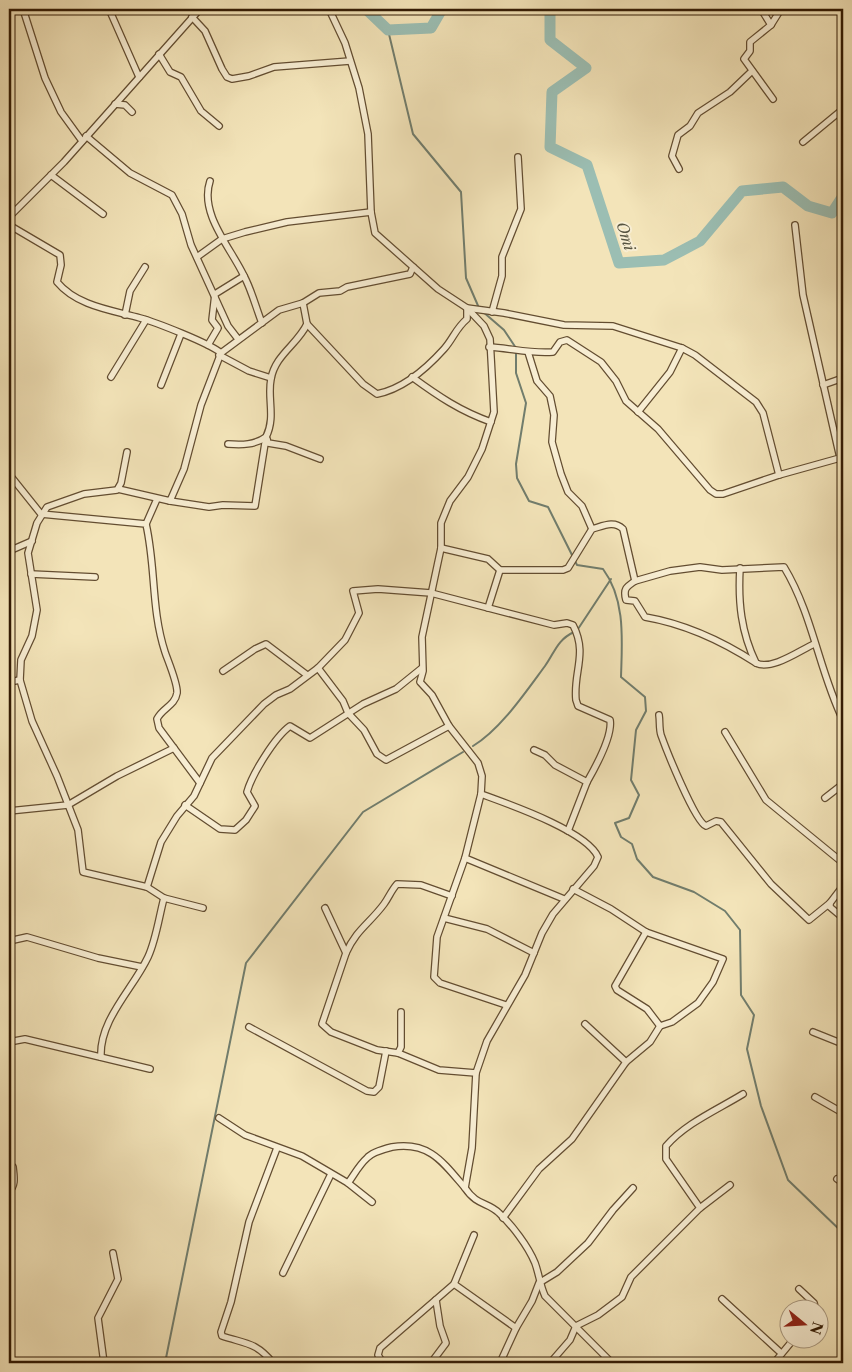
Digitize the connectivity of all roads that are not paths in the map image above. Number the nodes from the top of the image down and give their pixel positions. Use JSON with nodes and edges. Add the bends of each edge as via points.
{"nodes":[{"id":1,"x":24,"y":9,"type":"edge"},
{"id":2,"x":109,"y":9,"type":"edge"},
{"id":3,"x":329,"y":9,"type":"edge"},
{"id":4,"x":761,"y":9,"type":"edge"},
{"id":5,"x":781,"y":9,"type":"edge"},
{"id":6,"x":841,"y":9,"type":"edge"},
{"id":7,"x":195,"y":12,"type":"edge"},
{"id":8,"x":843,"y":15,"type":"edge"},
{"id":9,"x":771,"y":25,"type":"junction"},
{"id":10,"x":159,"y":54,"type":"junction"},
{"id":11,"x":350,"y":61,"type":"junction"},
{"id":12,"x":752,"y":71,"type":"junction"},
{"id":13,"x":139,"y":77,"type":"junction"},
{"id":14,"x":773,"y":99,"type":"dead end"},
{"id":15,"x":115,"y":104,"type":"junction"},
{"id":16,"x":843,"y":109,"type":"edge"},
{"id":17,"x":132,"y":112,"type":"dead end"},
{"id":18,"x":219,"y":126,"type":"dead end"},
{"id":19,"x":84,"y":138,"type":"junction"},
{"id":20,"x":803,"y":142,"type":"dead end"},
{"id":21,"x":518,"y":156,"type":"dead end"},
{"id":22,"x":679,"y":169,"type":"dead end"},
{"id":23,"x":51,"y":175,"type":"junction"},
{"id":24,"x":210,"y":181,"type":"dead end"},
{"id":25,"x":371,"y":212,"type":"junction"},
{"id":26,"x":103,"y":214,"type":"dead end"},
{"id":27,"x":9,"y":217,"type":"edge"},
{"id":28,"x":9,"y":225,"type":"edge"},
{"id":29,"x":794,"y":225,"type":"dead end"},
{"id":30,"x":222,"y":239,"type":"junction"},
{"id":31,"x":197,"y":258,"type":"junction"},
{"id":32,"x":146,"y":267,"type":"dead end"},
{"id":33,"x":413,"y":267,"type":"junction"},
{"id":34,"x":244,"y":276,"type":"junction"},
{"id":35,"x":215,"y":294,"type":"junction"},
{"id":36,"x":303,"y":303,"type":"junction"},
{"id":37,"x":467,"y":308,"type":"junction"},
{"id":38,"x":492,"y":312,"type":"junction"},
{"id":39,"x":125,"y":315,"type":"junction"},
{"id":40,"x":146,"y":320,"type":"junction"},
{"id":41,"x":262,"y":323,"type":"junction"},
{"id":42,"x":307,"y":324,"type":"junction"},
{"id":43,"x":181,"y":334,"type":"junction"},
{"id":44,"x":238,"y":340,"type":"junction"},
{"id":45,"x":208,"y":345,"type":"junction"},
{"id":46,"x":489,"y":347,"type":"junction"},
{"id":47,"x":682,"y":348,"type":"junction"},
{"id":48,"x":528,"y":352,"type":"junction"},
{"id":49,"x":220,"y":354,"type":"junction"},
{"id":50,"x":111,"y":377,"type":"dead end"},
{"id":51,"x":412,"y":377,"type":"junction"},
{"id":52,"x":271,"y":378,"type":"junction"},
{"id":53,"x":843,"y":378,"type":"edge"},
{"id":54,"x":161,"y":385,"type":"dead end"},
{"id":55,"x":823,"y":385,"type":"junction"},
{"id":56,"x":638,"y":412,"type":"junction"},
{"id":57,"x":491,"y":422,"type":"junction"},
{"id":58,"x":266,"y":437,"type":"junction"},
{"id":59,"x":228,"y":444,"type":"dead end"},
{"id":60,"x":127,"y":452,"type":"dead end"},
{"id":61,"x":840,"y":458,"type":"junction"},
{"id":62,"x":320,"y":460,"type":"dead end"},
{"id":63,"x":843,"y":471,"type":"edge"},
{"id":64,"x":9,"y":474,"type":"edge"},
{"id":65,"x":779,"y":474,"type":"junction"},
{"id":66,"x":118,"y":489,"type":"junction"},
{"id":67,"x":157,"y":499,"type":"junction"},
{"id":68,"x":170,"y":501,"type":"junction"},
{"id":69,"x":41,"y":514,"type":"junction"},
{"id":70,"x":146,"y":524,"type":"junction"},
{"id":71,"x":592,"y":529,"type":"junction"},
{"id":72,"x":32,"y":541,"type":"junction"},
{"id":73,"x":441,"y":548,"type":"junction"},
{"id":74,"x":9,"y":551,"type":"edge"},
{"id":75,"x":740,"y":568,"type":"junction"},
{"id":76,"x":500,"y":570,"type":"junction"},
{"id":77,"x":31,"y":574,"type":"junction"},
{"id":78,"x":95,"y":577,"type":"dead end"},
{"id":79,"x":635,"y":580,"type":"junction"},
{"id":80,"x":431,"y":593,"type":"junction"},
{"id":81,"x":488,"y":608,"type":"junction"},
{"id":82,"x":814,"y":644,"type":"junction"},
{"id":83,"x":756,"y":663,"type":"junction"},
{"id":84,"x":423,"y":666,"type":"junction"},
{"id":85,"x":318,"y":668,"type":"junction"},
{"id":86,"x":223,"y":671,"type":"dead end"},
{"id":87,"x":307,"y":675,"type":"junction"},
{"id":88,"x":20,"y":680,"type":"junction"},
{"id":89,"x":9,"y":682,"type":"edge"},
{"id":90,"x":348,"y":713,"type":"junction"},
{"id":91,"x":659,"y":715,"type":"dead end"},
{"id":92,"x":843,"y":720,"type":"edge"},
{"id":93,"x":450,"y":726,"type":"junction"},
{"id":94,"x":725,"y":732,"type":"dead end"},
{"id":95,"x":174,"y":748,"type":"junction"},
{"id":96,"x":534,"y":750,"type":"dead end"},
{"id":97,"x":586,"y":782,"type":"junction"},
{"id":98,"x":200,"y":783,"type":"junction"},
{"id":99,"x":843,"y":784,"type":"edge"},
{"id":100,"x":481,"y":794,"type":"junction"},
{"id":101,"x":825,"y":798,"type":"dead end"},
{"id":102,"x":68,"y":805,"type":"junction"},
{"id":103,"x":185,"y":805,"type":"junction"},
{"id":104,"x":9,"y":811,"type":"edge"},
{"id":105,"x":568,"y":831,"type":"junction"},
{"id":106,"x":465,"y":858,"type":"junction"},
{"id":107,"x":843,"y":863,"type":"edge"},
{"id":108,"x":843,"y":886,"type":"edge"},
{"id":109,"x":147,"y":887,"type":"junction"},
{"id":110,"x":573,"y":889,"type":"junction"},
{"id":111,"x":452,"y":896,"type":"junction"},
{"id":112,"x":164,"y":898,"type":"junction"},
{"id":113,"x":564,"y":899,"type":"junction"},
{"id":114,"x":830,"y":903,"type":"junction"},
{"id":115,"x":203,"y":908,"type":"dead end"},
{"id":116,"x":325,"y":908,"type":"dead end"},
{"id":117,"x":444,"y":918,"type":"junction"},
{"id":118,"x":843,"y":918,"type":"edge"},
{"id":119,"x":646,"y":932,"type":"junction"},
{"id":120,"x":9,"y":941,"type":"edge"},
{"id":121,"x":534,"y":953,"type":"junction"},
{"id":122,"x":346,"y":954,"type":"junction"},
{"id":123,"x":142,"y":967,"type":"junction"},
{"id":124,"x":506,"y":1005,"type":"junction"},
{"id":125,"x":401,"y":1012,"type":"dead end"},
{"id":126,"x":585,"y":1024,"type":"dead end"},
{"id":127,"x":660,"y":1026,"type":"junction"},
{"id":128,"x":249,"y":1027,"type":"dead end"},
{"id":129,"x":813,"y":1032,"type":"dead end"},
{"id":130,"x":9,"y":1042,"type":"edge"},
{"id":131,"x":843,"y":1044,"type":"edge"},
{"id":132,"x":386,"y":1052,"type":"junction"},
{"id":133,"x":398,"y":1053,"type":"junction"},
{"id":134,"x":101,"y":1057,"type":"junction"},
{"id":135,"x":626,"y":1062,"type":"junction"},
{"id":136,"x":150,"y":1068,"type":"dead end"},
{"id":137,"x":476,"y":1073,"type":"junction"},
{"id":138,"x":743,"y":1094,"type":"dead end"},
{"id":139,"x":815,"y":1097,"type":"dead end"},
{"id":140,"x":843,"y":1113,"type":"edge"},
{"id":141,"x":219,"y":1118,"type":"dead end"},
{"id":142,"x":277,"y":1148,"type":"junction"},
{"id":143,"x":9,"y":1168,"type":"edge"},
{"id":144,"x":332,"y":1174,"type":"junction"},
{"id":145,"x":837,"y":1179,"type":"dead end"},
{"id":146,"x":348,"y":1183,"type":"junction"},
{"id":147,"x":843,"y":1183,"type":"edge"},
{"id":148,"x":730,"y":1185,"type":"dead end"},
{"id":149,"x":465,"y":1188,"type":"junction"},
{"id":150,"x":633,"y":1188,"type":"dead end"},
{"id":151,"x":9,"y":1192,"type":"edge"},
{"id":152,"x":372,"y":1202,"type":"dead end"},
{"id":153,"x":700,"y":1208,"type":"junction"},
{"id":154,"x":503,"y":1218,"type":"junction"},
{"id":155,"x":474,"y":1235,"type":"dead end"},
{"id":156,"x":113,"y":1252,"type":"dead end"},
{"id":157,"x":283,"y":1273,"type":"dead end"},
{"id":158,"x":539,"y":1283,"type":"junction"},
{"id":159,"x":454,"y":1284,"type":"junction"},
{"id":160,"x":798,"y":1289,"type":"dead end"},
{"id":161,"x":436,"y":1300,"type":"junction"},
{"id":162,"x":722,"y":1300,"type":"dead end"},
{"id":163,"x":811,"y":1300,"type":"edge"},
{"id":164,"x":576,"y":1326,"type":"junction"},
{"id":165,"x":516,"y":1328,"type":"junction"},
{"id":166,"x":781,"y":1352,"type":"joint"},
{"id":167,"x":9,"y":1360,"type":"edge"},
{"id":168,"x":11,"y":1363,"type":"edge"},
{"id":169,"x":104,"y":1363,"type":"edge"},
{"id":170,"x":273,"y":1363,"type":"edge"},
{"id":171,"x":383,"y":1363,"type":"edge"},
{"id":172,"x":431,"y":1363,"type":"edge"},
{"id":173,"x":500,"y":1363,"type":"edge"},
{"id":174,"x":550,"y":1363,"type":"edge"},
{"id":175,"x":612,"y":1363,"type":"edge"},
{"id":176,"x":774,"y":1363,"type":"edge"}],
"edges":[{"from":1,"to":19,"type":"street","via":[[45,78],[61,112]]},
{"from":2,"to":13,"type":"street"},
{"from":3,"to":11,"type":"street","via":[[346,43]]},
{"from":4,"to":9,"type":"street"},
{"from":5,"to":9,"type":"street"},
{"from":6,"to":8,"type":"street"},
{"from":7,"to":10,"type":"street"},
{"from":7,"to":11,"type":"street","via":[[222,69],[232,79],[274,67]]},
{"from":9,"to":12,"type":"street","via":[[749,43],[750,51],[744,59]]},
{"from":10,"to":13,"type":"street"},
{"from":10,"to":18,"type":"street","via":[[170,72],[180,78],[201,111]]},
{"from":11,"to":25,"type":"street","via":[[368,134]]},
{"from":12,"to":14,"type":"street"},
{"from":12,"to":22,"type":"street","via":[[730,92],[698,113],[690,126],[678,135],[672,156]]},
{"from":13,"to":15,"type":"street"},
{"from":15,"to":17,"type":"street","via":[[125,105]]},
{"from":15,"to":19,"type":"street"},
{"from":16,"to":20,"type":"street"},
{"from":19,"to":23,"type":"street"},
{"from":19,"to":31,"type":"street","via":[[130,173],[172,195]]},
{"from":21,"to":38,"type":"street","via":[[521,208],[502,257],[502,276]]},
{"from":23,"to":26,"type":"street"},
{"from":23,"to":27,"type":"street"},
{"from":24,"to":30,"type":"street","via":[[207,205]]},
{"from":25,"to":30,"type":"street","via":[[287,222]]},
{"from":25,"to":33,"type":"street","via":[[375,233]]},
{"from":28,"to":39,"type":"street","via":[[60,256],[56,282],[70,295]]},
{"from":29,"to":55,"type":"street","via":[[803,295]]},
{"from":30,"to":31,"type":"street"},
{"from":30,"to":34,"type":"street"},
{"from":31,"to":35,"type":"street"},
{"from":32,"to":39,"type":"street","via":[[130,291]]},
{"from":33,"to":36,"type":"street","via":[[410,274],[320,293]]},
{"from":33,"to":37,"type":"street"},
{"from":34,"to":35,"type":"street"},
{"from":34,"to":41,"type":"street"},
{"from":35,"to":44,"type":"street","via":[[228,326]]},
{"from":35,"to":45,"type":"street","via":[[212,320],[218,328]]},
{"from":36,"to":41,"type":"street","via":[[279,310]]},
{"from":36,"to":42,"type":"street"},
{"from":37,"to":38,"type":"street"},
{"from":37,"to":46,"type":"street","via":[[484,326],[490,339]]},
{"from":37,"to":51,"type":"street","via":[[467,319],[458,326],[444,349]]},
{"from":38,"to":47,"type":"street","via":[[564,325],[613,326]]},
{"from":39,"to":40,"type":"street"},
{"from":40,"to":43,"type":"street"},
{"from":40,"to":50,"type":"street"},
{"from":41,"to":44,"type":"street"},
{"from":42,"to":51,"type":"street","via":[[372,392],[390,392]]},
{"from":42,"to":52,"type":"street","via":[[297,341],[283,353]]},
{"from":43,"to":45,"type":"street"},
{"from":43,"to":54,"type":"street"},
{"from":44,"to":49,"type":"street"},
{"from":45,"to":49,"type":"street"},
{"from":46,"to":48,"type":"street"},
{"from":46,"to":57,"type":"street","via":[[495,402]]},
{"from":47,"to":56,"type":"street","via":[[670,372]]},
{"from":47,"to":65,"type":"street","via":[[756,402],[763,413]]},
{"from":48,"to":56,"type":"street","via":[[553,352],[560,342],[567,340],[601,362],[626,401]]},
{"from":48,"to":71,"type":"street","via":[[537,381],[550,396],[554,416],[552,442],[561,474],[568,492],[582,506]]},
{"from":49,"to":52,"type":"street"},
{"from":49,"to":68,"type":"street","via":[[201,405],[184,469]]},
{"from":51,"to":57,"type":"street","via":[[448,404]]},
{"from":52,"to":58,"type":"street","via":[[272,408]]},
{"from":53,"to":55,"type":"street"},
{"from":55,"to":61,"type":"street"},
{"from":56,"to":65,"type":"street","via":[[653,423],[716,494]]},
{"from":57,"to":73,"type":"street","via":[[468,477],[445,510],[441,523]]},
{"from":58,"to":59,"type":"street","via":[[245,445]]},
{"from":58,"to":62,"type":"street","via":[[268,443],[286,446]]},
{"from":58,"to":68,"type":"street","via":[[255,506],[223,504],[209,507]]},
{"from":60,"to":66,"type":"street"},
{"from":61,"to":63,"type":"street"},
{"from":61,"to":65,"type":"street"},
{"from":64,"to":69,"type":"street"},
{"from":66,"to":67,"type":"street"},
{"from":66,"to":69,"type":"street","via":[[69,498],[47,507]]},
{"from":67,"to":68,"type":"street"},
{"from":67,"to":70,"type":"street"},
{"from":69,"to":70,"type":"street"},
{"from":69,"to":72,"type":"street"},
{"from":70,"to":95,"type":"street","via":[[153,555],[158,630],[177,692],[173,704],[160,712],[157,719],[159,728]]},
{"from":71,"to":76,"type":"street","via":[[568,568]]},
{"from":71,"to":79,"type":"street","via":[[612,524],[623,529]]},
{"from":72,"to":74,"type":"street"},
{"from":72,"to":77,"type":"street","via":[[28,553]]},
{"from":73,"to":76,"type":"street","via":[[488,559]]},
{"from":73,"to":80,"type":"street"},
{"from":75,"to":79,"type":"street","via":[[670,571]]},
{"from":75,"to":82,"type":"street","via":[[784,567],[798,589]]},
{"from":75,"to":83,"type":"street","via":[[740,618]]},
{"from":76,"to":81,"type":"street"},
{"from":77,"to":78,"type":"street"},
{"from":77,"to":88,"type":"street","via":[[37,610],[32,636],[21,660]]},
{"from":79,"to":83,"type":"street","via":[[626,586],[626,600],[635,601],[646,617],[671,622],[725,643]]},
{"from":80,"to":81,"type":"street"},
{"from":80,"to":84,"type":"street","via":[[422,637]]},
{"from":80,"to":85,"type":"street","via":[[353,591],[359,613],[356,622],[345,640]]},
{"from":81,"to":97,"type":"street","via":[[554,626],[573,625],[580,641],[581,663],[575,692],[578,706],[610,720],[611,726],[605,747]]},
{"from":82,"to":83,"type":"street","via":[[777,663],[763,666]]},
{"from":82,"to":92,"type":"street","via":[[823,661],[828,688]]},
{"from":84,"to":90,"type":"street","via":[[396,689]]},
{"from":84,"to":93,"type":"street","via":[[420,682],[432,695]]},
{"from":85,"to":87,"type":"street"},
{"from":85,"to":90,"type":"street"},
{"from":86,"to":87,"type":"street","via":[[266,644]]},
{"from":87,"to":98,"type":"street","via":[[264,704],[212,758]]},
{"from":88,"to":89,"type":"street"},
{"from":88,"to":102,"type":"street","via":[[32,721]]},
{"from":90,"to":93,"type":"street","via":[[364,730],[377,754],[386,760]]},
{"from":90,"to":103,"type":"street","via":[[310,738],[290,726],[283,731],[257,766],[248,792],[255,806],[235,830],[220,829]]},
{"from":91,"to":114,"type":"street","via":[[660,732],[701,823],[706,826],[721,822],[771,884],[810,920]]},
{"from":93,"to":100,"type":"street","via":[[478,763],[482,776]]},
{"from":94,"to":107,"type":"street","via":[[766,800]]},
{"from":95,"to":98,"type":"street"},
{"from":95,"to":102,"type":"street"},
{"from":96,"to":97,"type":"street"},
{"from":97,"to":105,"type":"street"},
{"from":98,"to":103,"type":"street"},
{"from":99,"to":101,"type":"street"},
{"from":100,"to":105,"type":"street"},
{"from":100,"to":106,"type":"street"},
{"from":102,"to":104,"type":"street"},
{"from":102,"to":109,"type":"street","via":[[78,830],[83,872]]},
{"from":103,"to":109,"type":"street","via":[[161,842]]},
{"from":105,"to":110,"type":"street","via":[[586,841],[598,857]]},
{"from":106,"to":111,"type":"street"},
{"from":106,"to":113,"type":"street"},
{"from":108,"to":114,"type":"street"},
{"from":109,"to":112,"type":"street"},
{"from":110,"to":113,"type":"street"},
{"from":110,"to":119,"type":"street"},
{"from":111,"to":117,"type":"street"},
{"from":111,"to":122,"type":"street","via":[[421,885],[397,884],[384,904],[363,924]]},
{"from":112,"to":115,"type":"street"},
{"from":112,"to":123,"type":"street","via":[[149,956]]},
{"from":113,"to":121,"type":"street","via":[[542,933]]},
{"from":114,"to":118,"type":"street","via":[[830,907]]},
{"from":116,"to":122,"type":"street"},
{"from":117,"to":121,"type":"street","via":[[487,929]]},
{"from":117,"to":124,"type":"street","via":[[437,937],[434,977],[440,983]]},
{"from":119,"to":127,"type":"street","via":[[615,986],[647,1009]]},
{"from":119,"to":127,"type":"street","via":[[723,959],[713,982],[698,1003],[672,1022]]},
{"from":120,"to":123,"type":"street","via":[[27,937]]},
{"from":121,"to":124,"type":"street","via":[[525,975]]},
{"from":122,"to":132,"type":"street","via":[[322,1024],[348,1040]]},
{"from":123,"to":134,"type":"street","via":[[138,979],[108,1022]]},
{"from":124,"to":137,"type":"street","via":[[487,1041]]},
{"from":125,"to":133,"type":"street","via":[[401,1047]]},
{"from":126,"to":135,"type":"street"},
{"from":127,"to":135,"type":"street","via":[[650,1042]]},
{"from":128,"to":132,"type":"street","via":[[367,1091],[374,1092],[379,1087]]},
{"from":129,"to":131,"type":"street"},
{"from":130,"to":134,"type":"street","via":[[25,1039]]},
{"from":132,"to":133,"type":"street"},
{"from":133,"to":137,"type":"street","via":[[439,1070]]},
{"from":134,"to":136,"type":"street"},
{"from":135,"to":154,"type":"street","via":[[572,1139],[539,1169]]},
{"from":137,"to":149,"type":"street","via":[[472,1148]]},
{"from":138,"to":153,"type":"street","via":[[674,1137],[666,1146],[666,1159]]},
{"from":139,"to":140,"type":"street"},
{"from":141,"to":142,"type":"street","via":[[245,1136]]},
{"from":142,"to":144,"type":"street","via":[[302,1156]]},
{"from":142,"to":170,"type":"street","via":[[249,1222],[221,1332],[222,1336],[262,1350]]},
{"from":143,"to":151,"type":"street","via":[[13,1167],[14,1178],[14,1187]]},
{"from":144,"to":146,"type":"street"},
{"from":144,"to":157,"type":"street"},
{"from":145,"to":147,"type":"street"},
{"from":146,"to":149,"type":"street","via":[[368,1156],[406,1145],[427,1150]]},
{"from":146,"to":152,"type":"street"},
{"from":148,"to":153,"type":"street"},
{"from":149,"to":154,"type":"street","via":[[482,1205],[498,1211]]},
{"from":150,"to":158,"type":"street","via":[[588,1243],[557,1272]]},
{"from":153,"to":164,"type":"street","via":[[631,1277],[622,1297]]},
{"from":154,"to":158,"type":"street","via":[[526,1246],[535,1264]]},
{"from":155,"to":159,"type":"street"},
{"from":156,"to":169,"type":"street","via":[[118,1279],[98,1318]]},
{"from":158,"to":164,"type":"street","via":[[545,1296]]},
{"from":158,"to":165,"type":"street"},
{"from":159,"to":161,"type":"street"},
{"from":159,"to":165,"type":"street"},
{"from":160,"to":163,"type":"street"},
{"from":161,"to":171,"type":"street","via":[[380,1348],[378,1356]]},
{"from":161,"to":172,"type":"street","via":[[446,1342]]},
{"from":162,"to":166,"type":"street"},
{"from":164,"to":174,"type":"street","via":[[570,1340]]},
{"from":164,"to":175,"type":"street"},
{"from":165,"to":173,"type":"street"},
{"from":166,"to":176,"type":"street"},
{"from":167,"to":168,"type":"street"}]}
